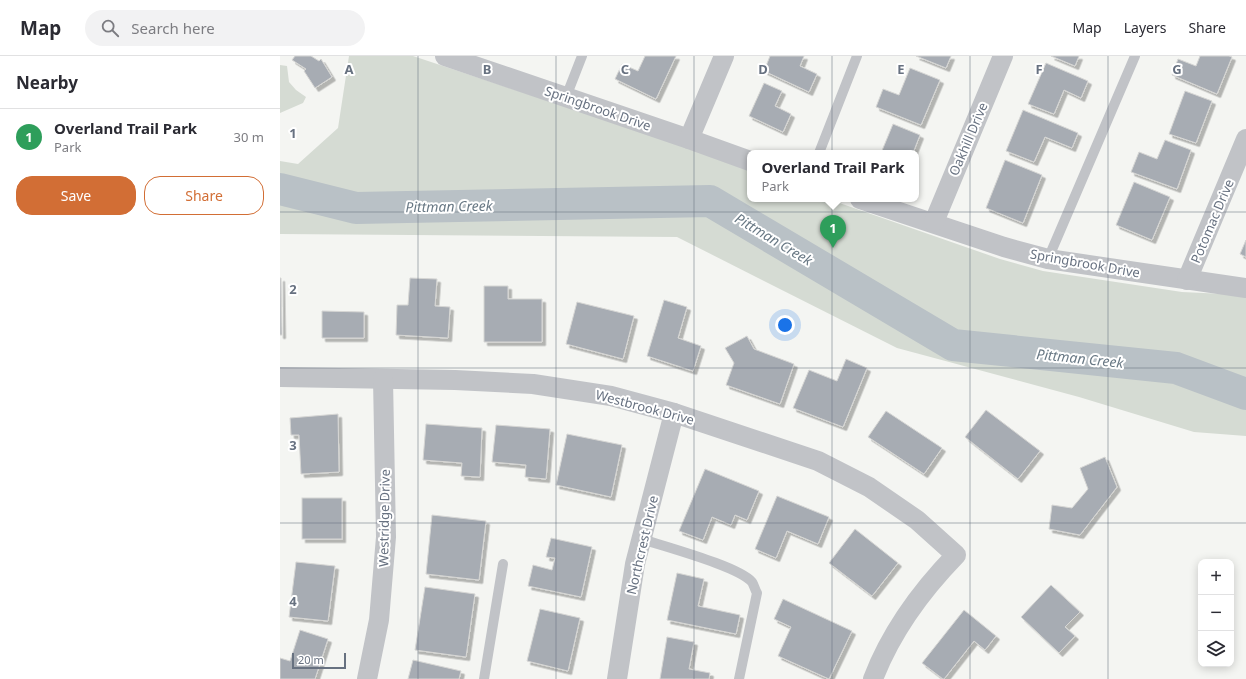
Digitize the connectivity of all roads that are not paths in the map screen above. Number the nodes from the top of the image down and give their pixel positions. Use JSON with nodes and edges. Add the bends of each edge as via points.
{"nodes":[{"id":1,"x":445,"y":56,"type":"edge"},
{"id":2,"x":582,"y":56,"type":"edge"},
{"id":3,"x":724,"y":56,"type":"edge"},
{"id":4,"x":857,"y":56,"type":"edge"},
{"id":5,"x":1003,"y":56,"type":"edge"},
{"id":6,"x":1135,"y":56,"type":"edge"},
{"id":7,"x":566,"y":97,"type":"junction"},
{"id":8,"x":689,"y":139,"type":"junction"},
{"id":9,"x":1246,"y":139,"type":"edge"},
{"id":10,"x":820,"y":150,"type":"edge"},
{"id":11,"x":747,"y":160,"type":"edge"},
{"id":12,"x":870,"y":202,"type":"edge"},
{"id":13,"x":934,"y":222,"type":"junction"},
{"id":14,"x":1048,"y":259,"type":"junction"},
{"id":15,"x":1187,"y":280,"type":"junction"},
{"id":16,"x":1246,"y":288,"type":"edge"},
{"id":17,"x":280,"y":377,"type":"edge"},
{"id":18,"x":383,"y":379,"type":"junction"},
{"id":19,"x":674,"y":413,"type":"junction"},
{"id":20,"x":642,"y":539,"type":"junction"},
{"id":21,"x":503,"y":564,"type":"dead end"},
{"id":22,"x":367,"y":679,"type":"edge"},
{"id":23,"x":484,"y":679,"type":"edge"},
{"id":24,"x":617,"y":679,"type":"edge"},
{"id":25,"x":739,"y":679,"type":"edge"},
{"id":26,"x":873,"y":679,"type":"edge"}],
"edges":[{"from":1,"to":7,"type":"street","name":"Springbrook Drive"},
{"from":2,"to":7,"type":"lane"},
{"from":3,"to":8,"type":"street"},
{"from":4,"to":10,"type":"lane"},
{"from":5,"to":13,"type":"street","name":"Oakhill Drive"},
{"from":6,"to":14,"type":"lane"},
{"from":7,"to":8,"type":"street","name":"Springbrook Drive"},
{"from":8,"to":11,"type":"street","name":"Springbrook Drive"},
{"from":9,"to":15,"type":"street","name":"Potomac Drive"},
{"from":12,"to":13,"type":"street","name":"Springbrook Drive"},
{"from":13,"to":14,"type":"street","name":"Springbrook Drive","via":[[1004,247]]},
{"from":14,"to":15,"type":"street","name":"Springbrook Drive"},
{"from":15,"to":16,"type":"street","name":"Springbrook Drive"},
{"from":17,"to":18,"type":"street","name":"Westbrook Drive"},
{"from":18,"to":19,"type":"street","name":"Westbrook Drive","via":[[534,384],[611,396]]},
{"from":18,"to":22,"type":"street","name":"Westridge Drive","via":[[386,537],[379,620]]},
{"from":19,"to":20,"type":"street","name":"Northcrest Drive"},
{"from":19,"to":26,"type":"street","name":"Westbrook Drive","via":[[818,461],[869,487],[917,520],[956,555],[908,612],[882,657]]},
{"from":20,"to":24,"type":"street","name":"Northcrest Drive","via":[[635,564]]},
{"from":20,"to":25,"type":"lane","via":[[716,563],[742,574],[752,582],[757,593]]},
{"from":21,"to":23,"type":"lane"}]}
